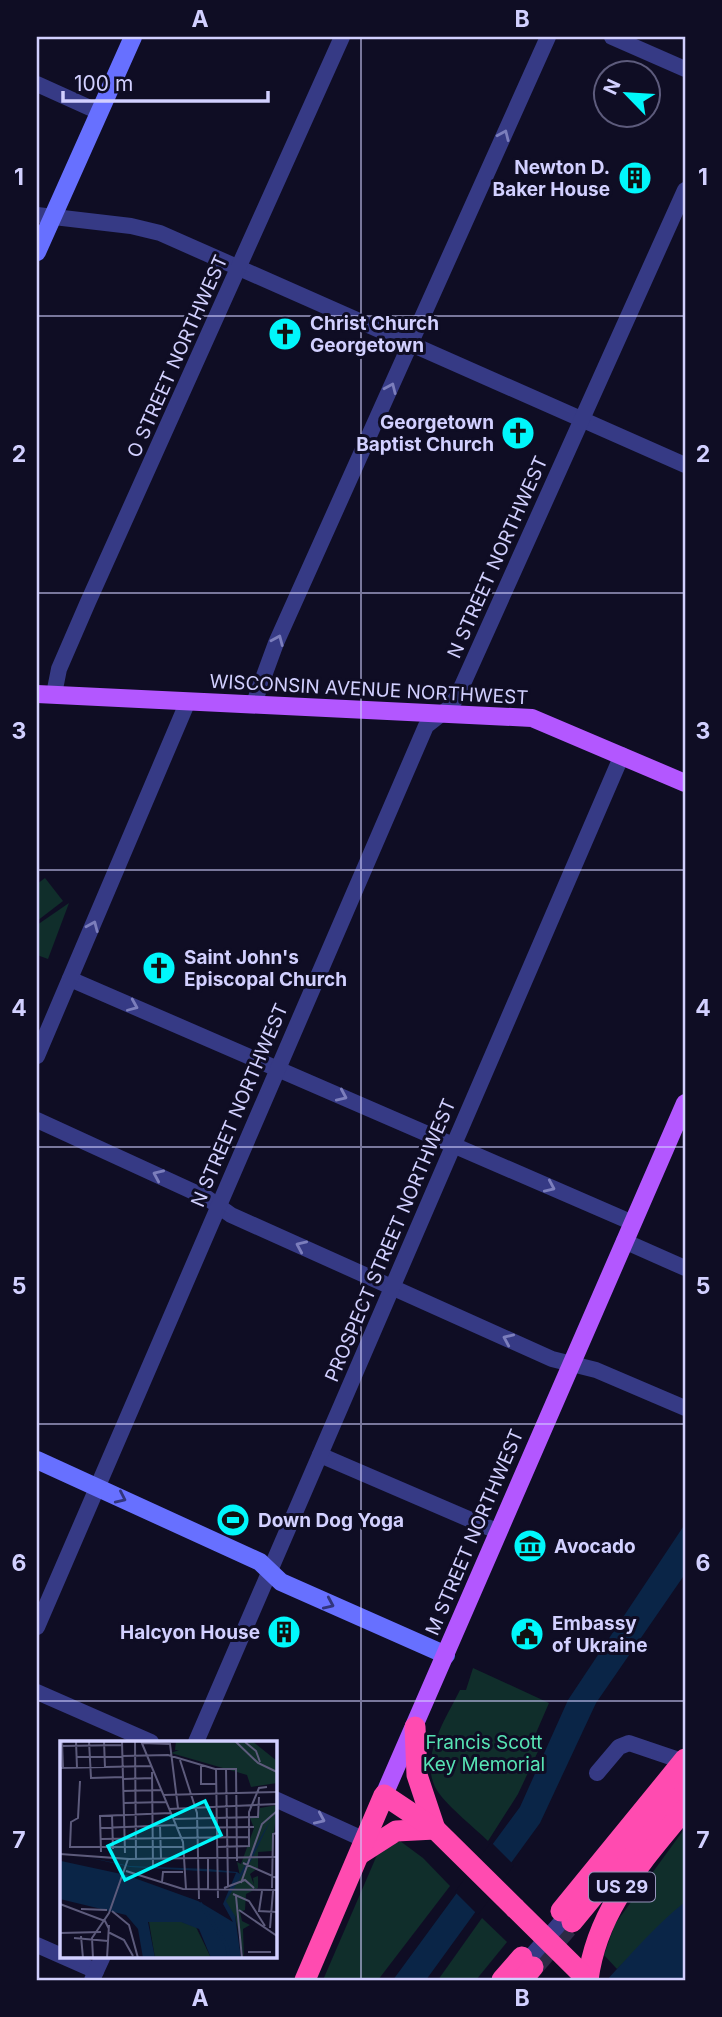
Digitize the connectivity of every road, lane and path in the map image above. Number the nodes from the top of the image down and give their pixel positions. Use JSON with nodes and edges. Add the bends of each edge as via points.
{"nodes":[{"id":1,"x":132,"y":37,"type":"edge"},
{"id":2,"x":342,"y":37,"type":"edge"},
{"id":3,"x":548,"y":37,"type":"edge"},
{"id":4,"x":612,"y":37,"type":"edge"},
{"id":5,"x":685,"y":69,"type":"edge"},
{"id":6,"x":37,"y":84,"type":"edge"},
{"id":7,"x":99,"y":112,"type":"junction"},
{"id":8,"x":685,"y":190,"type":"edge"},
{"id":9,"x":45,"y":216,"type":"edge"},
{"id":10,"x":37,"y":252,"type":"edge"},
{"id":11,"x":241,"y":267,"type":"junction"},
{"id":12,"x":411,"y":343,"type":"junction"},
{"id":13,"x":583,"y":419,"type":"junction"},
{"id":14,"x":685,"y":465,"type":"edge"},
{"id":15,"x":45,"y":694,"type":"edge"},
{"id":16,"x":188,"y":701,"type":"junction"},
{"id":17,"x":254,"y":703,"type":"junction"},
{"id":18,"x":444,"y":712,"type":"junction"},
{"id":19,"x":622,"y":755,"type":"junction"},
{"id":20,"x":685,"y":783,"type":"edge"},
{"id":21,"x":70,"y":979,"type":"junction"},
{"id":22,"x":37,"y":1056,"type":"edge"},
{"id":23,"x":278,"y":1068,"type":"junction"},
{"id":24,"x":685,"y":1103,"type":"edge"},
{"id":25,"x":37,"y":1120,"type":"edge"},
{"id":26,"x":454,"y":1145,"type":"junction"},
{"id":27,"x":219,"y":1206,"type":"junction"},
{"id":28,"x":633,"y":1223,"type":"junction"},
{"id":29,"x":624,"y":1241,"type":"junction"},
{"id":30,"x":685,"y":1268,"type":"edge"},
{"id":31,"x":392,"y":1288,"type":"junction"},
{"id":32,"x":572,"y":1363,"type":"junction"},
{"id":33,"x":685,"y":1408,"type":"edge"},
{"id":34,"x":320,"y":1455,"type":"junction"},
{"id":35,"x":37,"y":1460,"type":"edge"},
{"id":36,"x":97,"y":1487,"type":"junction"},
{"id":37,"x":499,"y":1532,"type":"junction"},
{"id":38,"x":270,"y":1572,"type":"junction"},
{"id":39,"x":37,"y":1627,"type":"edge"},
{"id":40,"x":446,"y":1656,"type":"junction"},
{"id":41,"x":37,"y":1692,"type":"edge"},
{"id":42,"x":415,"y":1727,"type":"junction"},
{"id":43,"x":148,"y":1741,"type":"edge"},
{"id":44,"x":196,"y":1741,"type":"edge"},
{"id":45,"x":685,"y":1761,"type":"edge"},
{"id":46,"x":597,"y":1773,"type":"dead end"},
{"id":47,"x":685,"y":1774,"type":"edge"},
{"id":48,"x":685,"y":1785,"type":"edge"},
{"id":49,"x":384,"y":1795,"type":"junction"},
{"id":50,"x":276,"y":1800,"type":"edge"},
{"id":51,"x":685,"y":1809,"type":"edge"},
{"id":52,"x":435,"y":1829,"type":"junction"},
{"id":53,"x":362,"y":1847,"type":"junction"},
{"id":54,"x":37,"y":1945,"type":"edge"},
{"id":55,"x":60,"y":1958,"type":"edge"},
{"id":56,"x":61,"y":1958,"type":"edge"},
{"id":57,"x":102,"y":1958,"type":"edge"},
{"id":58,"x":526,"y":1968,"type":"tunnel mouth"},
{"id":59,"x":94,"y":1976,"type":"edge"},
{"id":60,"x":305,"y":1980,"type":"edge"},
{"id":61,"x":502,"y":1980,"type":"edge"},
{"id":62,"x":510,"y":1980,"type":"edge"},
{"id":63,"x":588,"y":1980,"type":"edge"}],
"edges":[{"from":1,"to":7,"type":"street"},
{"from":2,"to":11,"type":"street","name":"O STREET NORTHWEST"},
{"from":12,"to":3,"type":"street","one_way":true},
{"from":4,"to":5,"type":"street"},
{"from":6,"to":7,"type":"street"},
{"from":7,"to":9,"type":"street"},
{"from":8,"to":13,"type":"street","name":"N STREET NORTHWEST"},
{"from":9,"to":10,"type":"street"},
{"from":9,"to":11,"type":"street","via":[[145,228]]},
{"from":11,"to":12,"type":"street"},
{"from":11,"to":15,"type":"street","name":"O STREET NORTHWEST"},
{"from":12,"to":13,"type":"street"},
{"from":17,"to":12,"type":"street","one_way":true,"via":[[276,643]]},
{"from":13,"to":14,"type":"street"},
{"from":13,"to":18,"type":"street","name":"N STREET NORTHWEST","via":[[457,697]]},
{"from":15,"to":16,"type":"main road","name":"WISCONSIN AVENUE NORTHWEST"},
{"from":16,"to":17,"type":"main road","name":"WISCONSIN AVENUE NORTHWEST"},
{"from":21,"to":16,"type":"street","one_way":true},
{"from":17,"to":18,"type":"main road","name":"WISCONSIN AVENUE NORTHWEST"},
{"from":18,"to":19,"type":"main road","name":"WISCONSIN AVENUE NORTHWEST","via":[[532,718]]},
{"from":18,"to":23,"type":"street","name":"N STREET NORTHWEST","via":[[426,726]]},
{"from":19,"to":20,"type":"main road","name":"WISCONSIN AVENUE NORTHWEST"},
{"from":19,"to":26,"type":"street","name":"PROSPECT STREET NORTHWEST"},
{"from":21,"to":22,"type":"street"},
{"from":21,"to":23,"type":"street","one_way":true},
{"from":23,"to":26,"type":"street","one_way":true},
{"from":23,"to":27,"type":"street","name":"N STREET NORTHWEST"},
{"from":24,"to":28,"type":"main road","name":"M STREET NORTHWEST"},
{"from":27,"to":25,"type":"street","one_way":true},
{"from":26,"to":28,"type":"street","one_way":true},
{"from":26,"to":31,"type":"street","name":"PROSPECT STREET NORTHWEST"},
{"from":31,"to":27,"type":"street","one_way":true},
{"from":27,"to":36,"type":"street","name":"N STREET NORTHWEST"},
{"from":28,"to":29,"type":"main road","name":"M STREET NORTHWEST"},
{"from":29,"to":30,"type":"street"},
{"from":29,"to":32,"type":"main road","name":"M STREET NORTHWEST"},
{"from":32,"to":31,"type":"street","one_way":true,"via":[[552,1359]]},
{"from":31,"to":34,"type":"street","name":"PROSPECT STREET NORTHWEST"},
{"from":32,"to":33,"type":"street"},
{"from":32,"to":37,"type":"main road","name":"M STREET NORTHWEST"},
{"from":34,"to":37,"type":"street"},
{"from":34,"to":38,"type":"street","name":"PROSPECT STREET NORTHWEST"},
{"from":35,"to":36,"type":"street"},
{"from":36,"to":38,"type":"street","one_way":true,"via":[[260,1562]]},
{"from":36,"to":39,"type":"street","name":"N STREET NORTHWEST"},
{"from":37,"to":40,"type":"main road","name":"M STREET NORTHWEST"},
{"from":38,"to":40,"type":"street","one_way":true,"via":[[281,1582]]},
{"from":38,"to":44,"type":"street","name":"PROSPECT STREET NORTHWEST"},
{"from":40,"to":42,"type":"main road","name":"M STREET NORTHWEST"},
{"from":41,"to":43,"type":"street"},
{"from":42,"to":49,"type":"main road","name":"M STREET NORTHWEST"},
{"from":42,"to":52,"type":"highway","via":[[417,1775]]},
{"from":45,"to":46,"type":"street","via":[[629,1743],[619,1747]]},
{"from":45,"to":48,"type":"highway","number":"US 29","bridge":true,"via":[[567,1916]]},
{"from":47,"to":62,"type":"street"},
{"from":49,"to":52,"type":"highway"},
{"from":49,"to":53,"type":"highway","name":"M STREET NORTHWEST"},
{"from":50,"to":53,"type":"street","one_way":true},
{"from":51,"to":63,"type":"highway","number":"US 29","via":[[613,1902],[595,1940]]},
{"from":52,"to":53,"type":"highway","via":[[397,1831]]},
{"from":52,"to":63,"type":"highway","number":"US 29","bridge":true},
{"from":53,"to":60,"type":"highway","name":"M STREET NORTHWEST"},
{"from":54,"to":55,"type":"street"},
{"from":56,"to":59,"type":"street"},
{"from":57,"to":59,"type":"street"},
{"from":58,"to":61,"type":"highway"}]}
